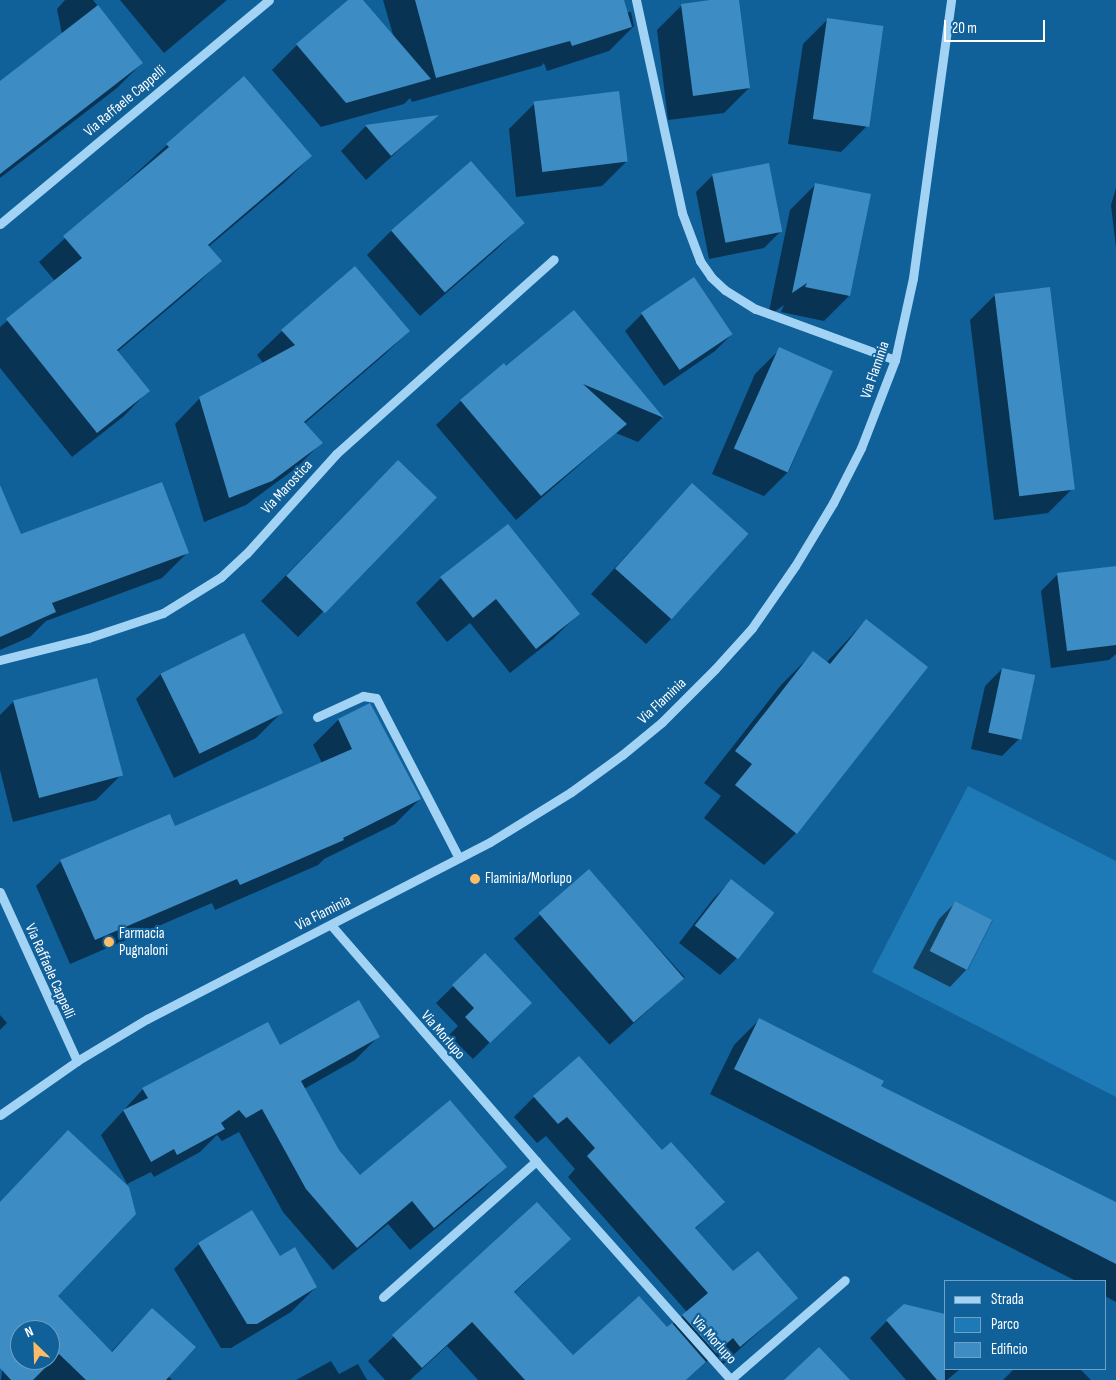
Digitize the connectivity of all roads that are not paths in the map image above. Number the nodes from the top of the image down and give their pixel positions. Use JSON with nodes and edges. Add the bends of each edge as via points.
{"nodes":[{"id":1,"x":268,"y":0,"type":"edge"},
{"id":2,"x":636,"y":0,"type":"edge"},
{"id":3,"x":951,"y":0,"type":"edge"},
{"id":4,"x":0,"y":224,"type":"edge"},
{"id":5,"x":554,"y":259,"type":"dead end"},
{"id":6,"x":895,"y":360,"type":"junction"},
{"id":7,"x":0,"y":660,"type":"edge"},
{"id":8,"x":318,"y":717,"type":"dead end"},
{"id":9,"x":459,"y":858,"type":"junction"},
{"id":10,"x":0,"y":892,"type":"edge"},
{"id":11,"x":331,"y":925,"type":"junction"},
{"id":12,"x":77,"y":1061,"type":"junction"},
{"id":13,"x":0,"y":1115,"type":"edge"},
{"id":14,"x":536,"y":1161,"type":"junction"},
{"id":15,"x":844,"y":1280,"type":"dead end"},
{"id":16,"x":383,"y":1297,"type":"dead end"},
{"id":17,"x":731,"y":1380,"type":"edge"}],
"edges":[{"from":1,"to":4,"type":"street","name":"Via Raffaele Cappelli"},
{"from":2,"to":6,"type":"street","via":[[682,213],[700,261],[711,277],[756,309]]},
{"from":3,"to":6,"type":"street","name":"Via Flaminia","via":[[913,278]]},
{"from":5,"to":7,"type":"street","name":"Via Marostica","via":[[336,454],[246,554],[220,577],[182,603],[155,616],[88,638]]},
{"from":6,"to":9,"type":"street","name":"Via Flaminia","via":[[861,448],[833,503],[752,628],[687,698],[622,755],[542,810]]},
{"from":8,"to":9,"type":"street","via":[[363,696],[376,698]]},
{"from":9,"to":11,"type":"street","name":"Via Flaminia"},
{"from":10,"to":12,"type":"street","name":"Via Raffaele Cappelli"},
{"from":11,"to":12,"type":"street","name":"Via Flaminia","via":[[184,998]]},
{"from":11,"to":14,"type":"street","name":"Via Morlupo"},
{"from":12,"to":13,"type":"street","name":"Via Flaminia"},
{"from":14,"to":16,"type":"street"},
{"from":14,"to":17,"type":"street","name":"Via Morlupo"},
{"from":15,"to":17,"type":"street"}]}
